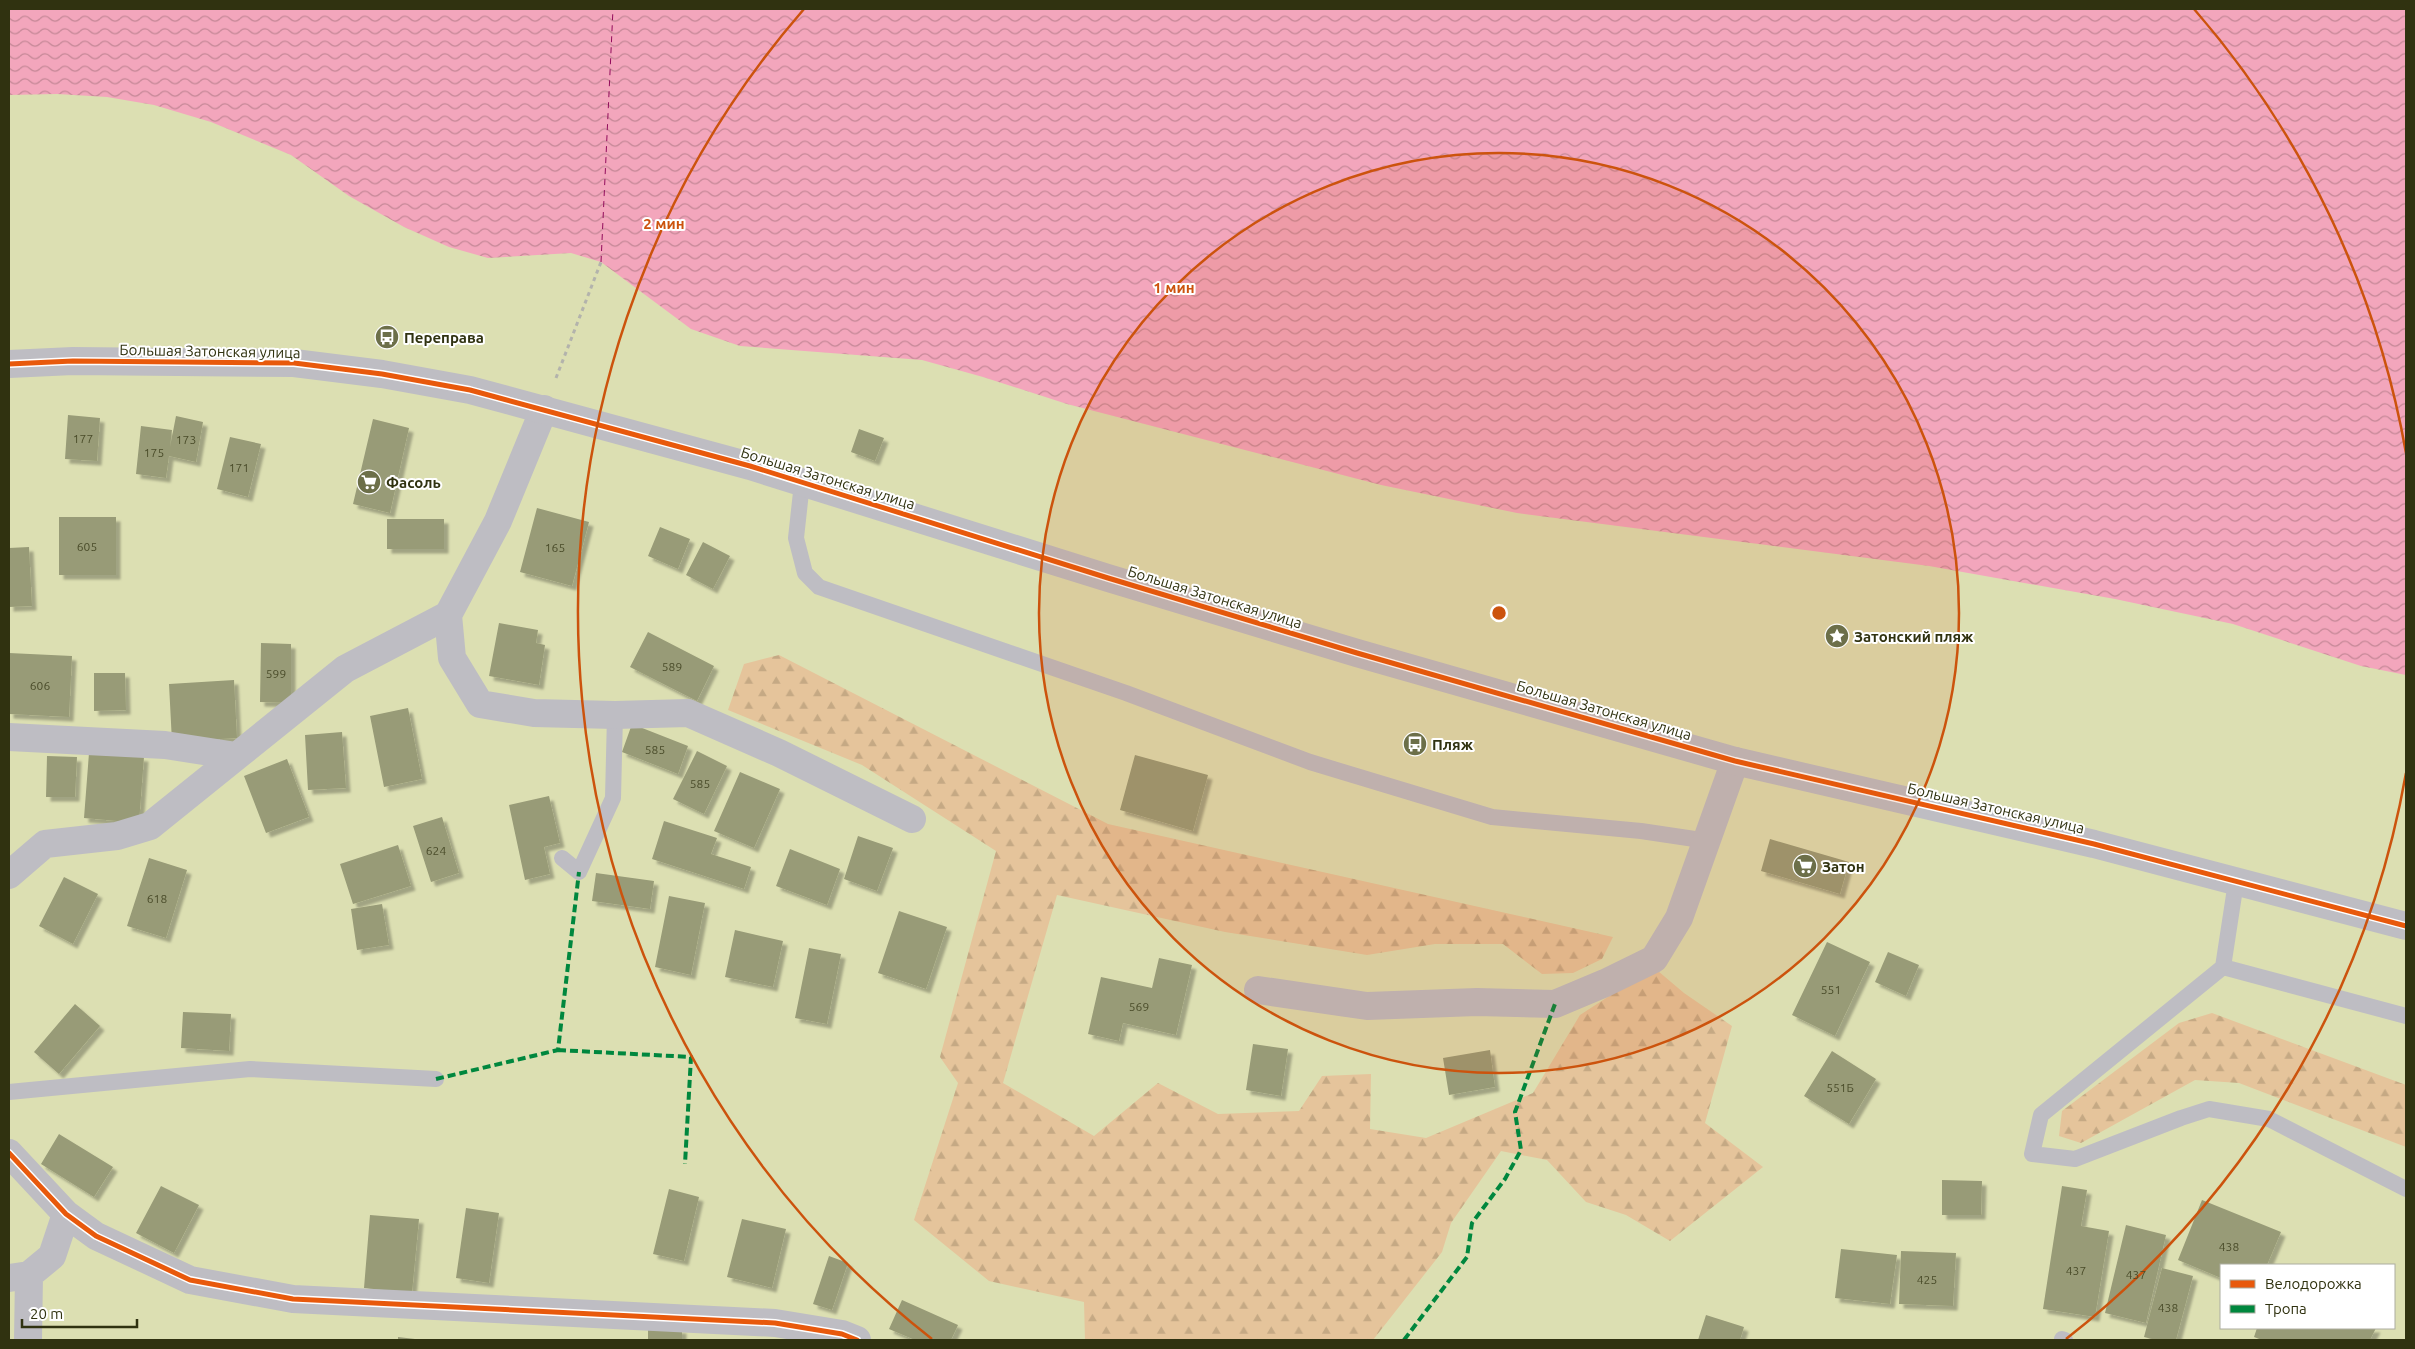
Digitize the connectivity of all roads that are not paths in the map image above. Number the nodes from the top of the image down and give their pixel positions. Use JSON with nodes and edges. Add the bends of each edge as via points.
{"nodes":[{"id":1,"x":9,"y":364,"type":"edge"},
{"id":2,"x":544,"y":409,"type":"junction"},
{"id":3,"x":802,"y":483,"type":"junction"},
{"id":4,"x":448,"y":615,"type":"junction"},
{"id":5,"x":615,"y":715,"type":"junction"},
{"id":6,"x":9,"y":737,"type":"edge"},
{"id":7,"x":236,"y":756,"type":"junction"},
{"id":8,"x":1736,"y":761,"type":"junction"},
{"id":9,"x":912,"y":818,"type":"dead end"},
{"id":10,"x":1708,"y":842,"type":"junction"},
{"id":11,"x":562,"y":858,"type":"dead end"},
{"id":12,"x":9,"y":875,"type":"edge"},
{"id":13,"x":2236,"y":882,"type":"junction"},
{"id":14,"x":2406,"y":926,"type":"edge"},
{"id":15,"x":2223,"y":967,"type":"junction"},
{"id":16,"x":1258,"y":990,"type":"dead end"},
{"id":17,"x":2406,"y":1016,"type":"edge"},
{"id":18,"x":436,"y":1079,"type":"dead end"},
{"id":19,"x":9,"y":1092,"type":"edge"},
{"id":20,"x":9,"y":1153,"type":"edge"},
{"id":21,"x":2406,"y":1189,"type":"edge"},
{"id":22,"x":66,"y":1214,"type":"junction"},
{"id":23,"x":19,"y":1276,"type":"edge"},
{"id":24,"x":28,"y":1340,"type":"edge"},
{"id":25,"x":858,"y":1340,"type":"edge"}],
"edges":[{"from":1,"to":2,"type":"street","name":"Большая Затонская улица","via":[[73,361],[294,363],[470,390]]},
{"from":2,"to":3,"type":"street","name":"Большая Затонская улица"},
{"from":2,"to":4,"type":"street","via":[[498,521]]},
{"from":3,"to":8,"type":"street","name":"Большая Затонская улица","via":[[1356,653]]},
{"from":3,"to":10,"type":"lane","via":[[796,538],[805,573],[819,587],[1126,693],[1310,762],[1492,817],[1641,831]]},
{"from":4,"to":5,"type":"street","via":[[452,658],[480,704],[534,713]]},
{"from":4,"to":7,"type":"street","via":[[345,668]]},
{"from":5,"to":9,"type":"street","via":[[688,713]]},
{"from":5,"to":11,"type":"lane","via":[[613,798],[579,872]]},
{"from":6,"to":7,"type":"street","via":[[165,745]]},
{"from":7,"to":12,"type":"street","via":[[150,826],[117,836],[45,844]]},
{"from":8,"to":10,"type":"street"},
{"from":8,"to":13,"type":"street","name":"Большая Затонская улица","via":[[2094,844]]},
{"from":10,"to":16,"type":"street","via":[[1679,918],[1654,959],[1555,1004],[1477,1002],[1367,1006]]},
{"from":13,"to":14,"type":"street","name":"Большая Затонская улица"},
{"from":13,"to":15,"type":"lane"},
{"from":15,"to":17,"type":"lane"},
{"from":15,"to":21,"type":"lane","via":[[2041,1115],[2032,1154],[2075,1159],[2209,1109],[2269,1119]]},
{"from":18,"to":19,"type":"lane","via":[[250,1069]]},
{"from":20,"to":22,"type":"street"},
{"from":22,"to":23,"type":"street","via":[[52,1256]]},
{"from":22,"to":25,"type":"street","via":[[96,1236],[190,1280],[293,1299],[775,1323],[842,1334]]},
{"from":23,"to":24,"type":"street"}]}
